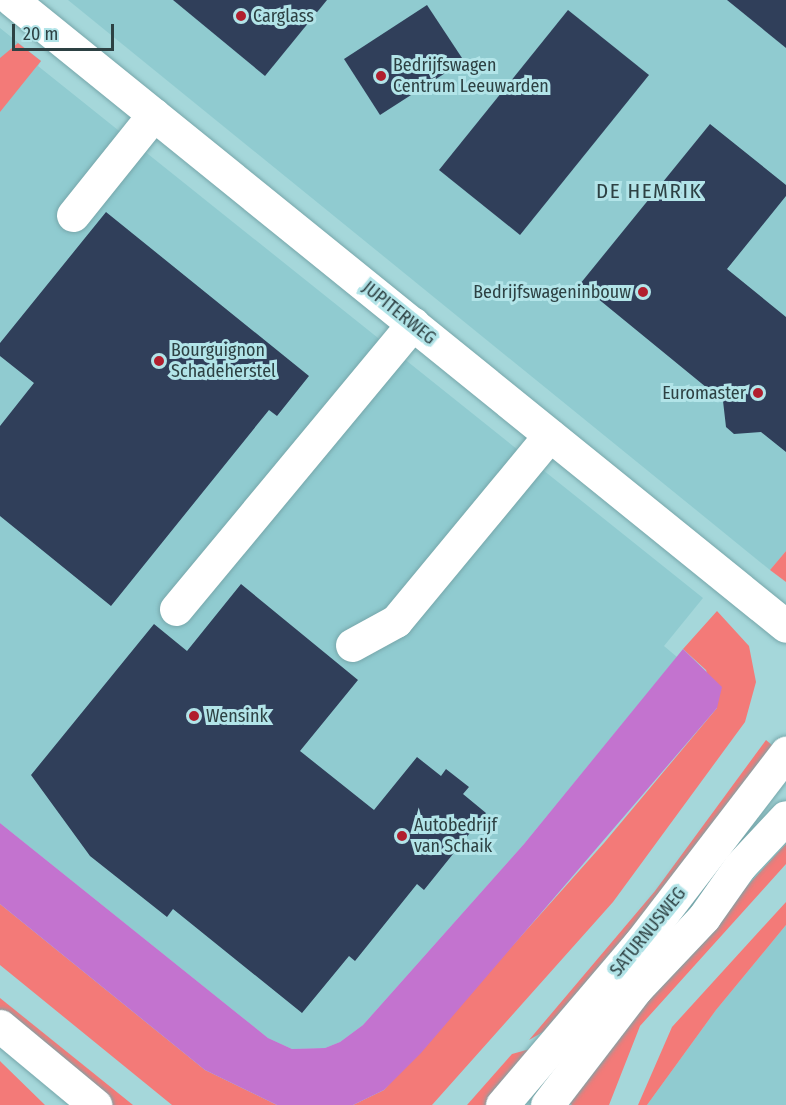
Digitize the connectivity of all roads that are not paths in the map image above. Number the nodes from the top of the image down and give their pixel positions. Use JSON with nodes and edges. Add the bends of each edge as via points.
{"nodes":[{"id":1,"x":12,"y":0,"type":"edge"},
{"id":2,"x":154,"y":114,"type":"junction"},
{"id":3,"x":73,"y":215,"type":"dead end"},
{"id":4,"x":412,"y":324,"type":"junction"},
{"id":5,"x":550,"y":435,"type":"junction"},
{"id":6,"x":176,"y":609,"type":"dead end"},
{"id":7,"x":786,"y":626,"type":"edge"},
{"id":8,"x":352,"y":645,"type":"dead end"},
{"id":9,"x":786,"y":753,"type":"edge"},
{"id":10,"x":786,"y":817,"type":"edge"},
{"id":11,"x":0,"y":1026,"type":"edge"},
{"id":12,"x":0,"y":1049,"type":"edge"},
{"id":13,"x":518,"y":1100,"type":"edge"},
{"id":14,"x":59,"y":1105,"type":"edge"},
{"id":15,"x":95,"y":1105,"type":"edge"},
{"id":16,"x":547,"y":1105,"type":"edge"}],
"edges":[{"from":1,"to":2,"type":"main road","name":"JUPITERWEG"},
{"from":2,"to":3,"type":"main road"},
{"from":2,"to":4,"type":"main road","name":"JUPITERWEG"},
{"from":4,"to":5,"type":"main road","name":"JUPITERWEG"},
{"from":4,"to":6,"type":"main road"},
{"from":5,"to":7,"type":"main road","name":"JUPITERWEG"},
{"from":5,"to":8,"type":"main road","via":[[396,621]]},
{"from":9,"to":13,"type":"main road","name":"SATURNUSWEG"},
{"from":10,"to":16,"type":"main road","name":"SATURNUSWEG","via":[[740,866],[704,917],[636,989]]},
{"from":11,"to":15,"type":"main road"},
{"from":12,"to":14,"type":"main road"}]}
